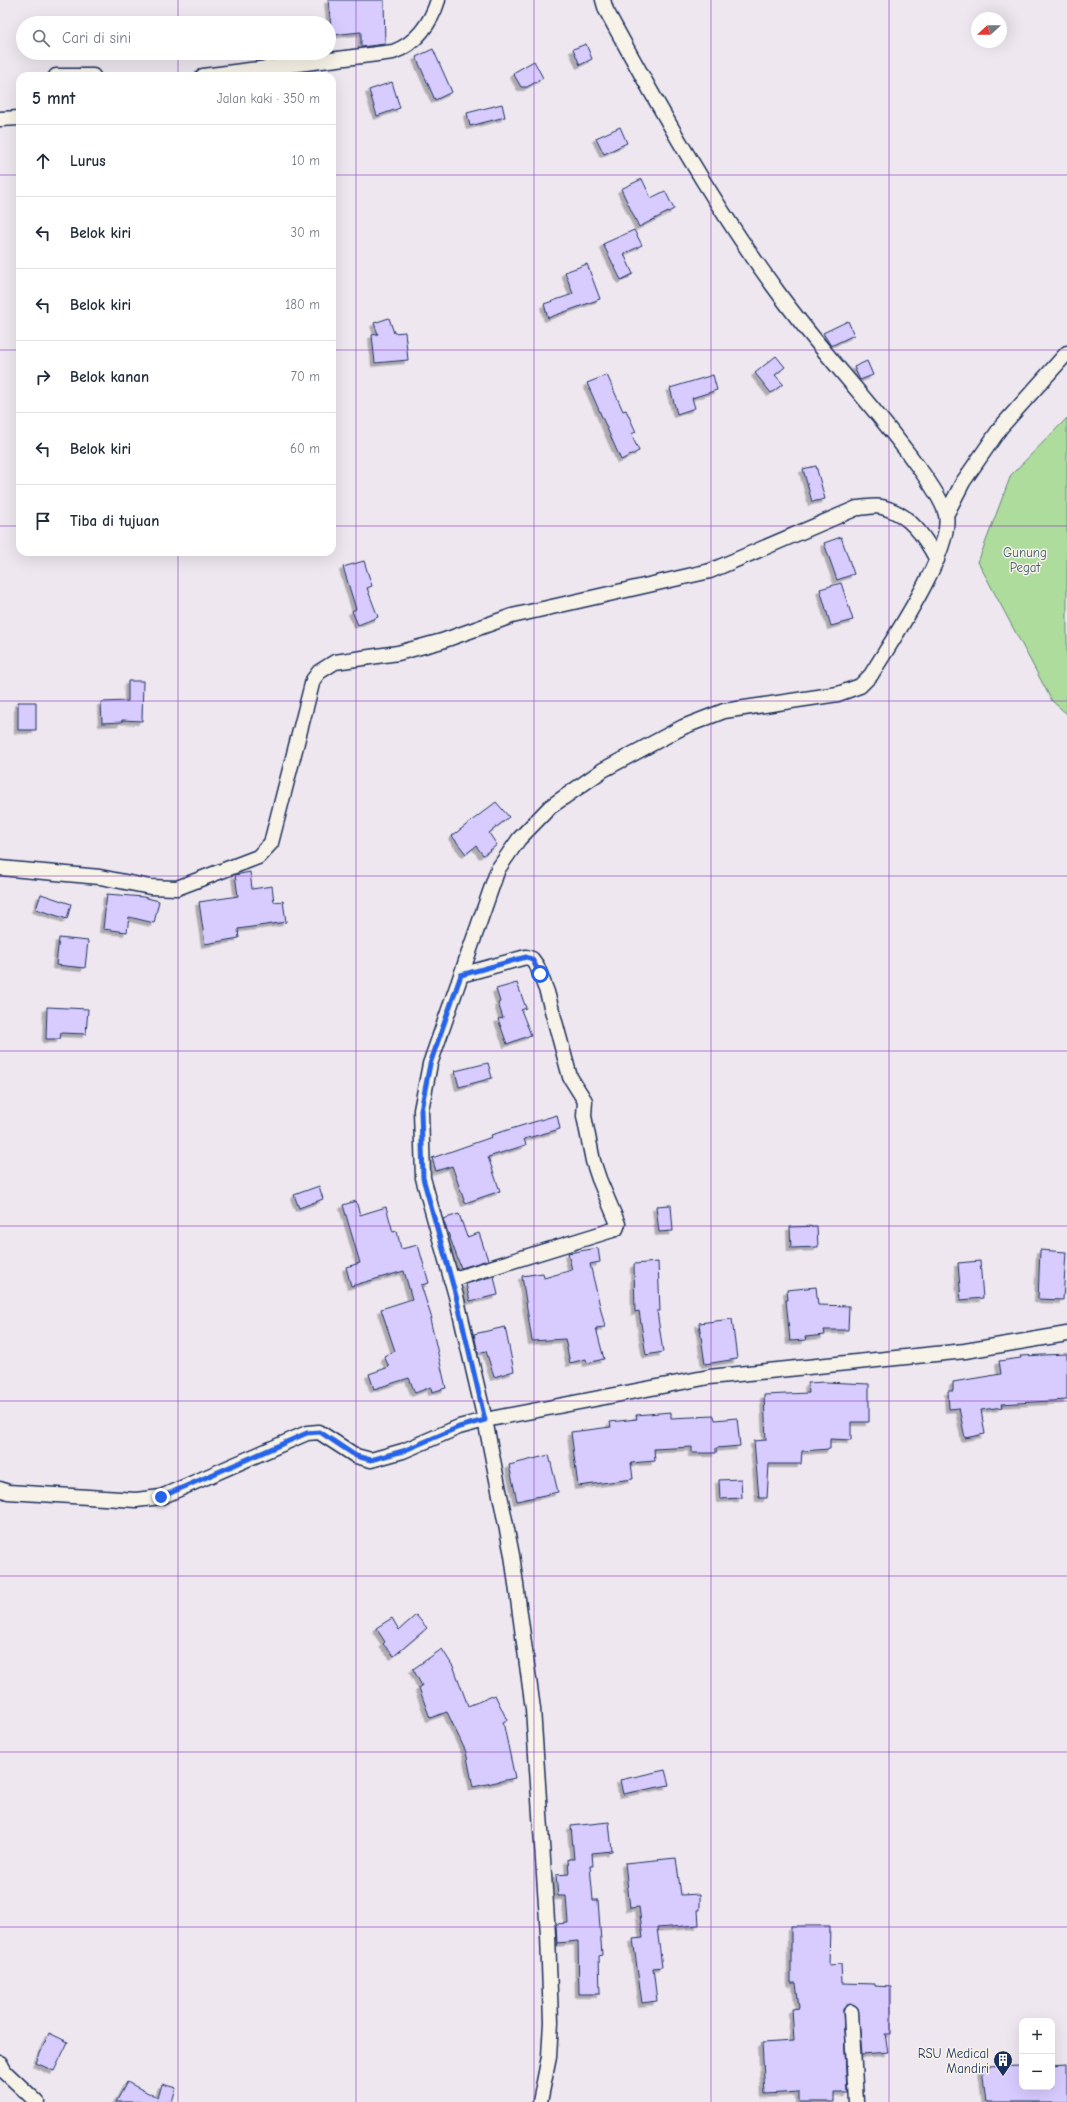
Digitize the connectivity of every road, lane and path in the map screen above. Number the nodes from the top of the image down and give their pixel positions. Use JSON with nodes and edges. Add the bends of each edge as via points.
{"nodes":[{"id":1,"x":438,"y":0,"type":"edge"},
{"id":2,"x":603,"y":0,"type":"edge"},
{"id":3,"x":336,"y":59,"type":"edge"},
{"id":4,"x":330,"y":60,"type":"edge"},
{"id":5,"x":235,"y":72,"type":"edge"},
{"id":6,"x":16,"y":118,"type":"edge"},
{"id":7,"x":0,"y":119,"type":"edge"},
{"id":8,"x":1067,"y":353,"type":"edge"},
{"id":9,"x":946,"y":515,"type":"junction"},
{"id":10,"x":937,"y":560,"type":"junction"},
{"id":11,"x":0,"y":868,"type":"edge"},
{"id":12,"x":461,"y":975,"type":"junction"},
{"id":13,"x":451,"y":1280,"type":"junction"},
{"id":14,"x":1067,"y":1334,"type":"edge"},
{"id":15,"x":485,"y":1420,"type":"junction"},
{"id":16,"x":0,"y":1489,"type":"edge"},
{"id":17,"x":852,"y":2012,"type":"dead end"},
{"id":18,"x":0,"y":2063,"type":"edge"},
{"id":19,"x":37,"y":2102,"type":"edge"},
{"id":20,"x":540,"y":2102,"type":"edge"},
{"id":21,"x":856,"y":2102,"type":"edge"}],
"edges":[{"from":1,"to":3,"type":"street","via":[[435,11],[424,29],[404,48],[393,52]]},
{"from":2,"to":9,"type":"street","via":[[663,116],[747,249],[778,292],[901,442],[930,483]]},
{"from":4,"to":5,"type":"street"},
{"from":6,"to":7,"type":"street"},
{"from":8,"to":9,"type":"street","via":[[1001,427],[964,482]]},
{"from":9,"to":10,"type":"street","via":[[944,540]]},
{"from":10,"to":11,"type":"street","via":[[926,539],[902,515],[881,506],[857,508],[710,571],[512,616],[442,641],[398,653],[335,662],[318,672],[313,680],[271,843],[258,857],[177,888],[150,888],[100,877]]},
{"from":10,"to":12,"type":"street","via":[[922,591],[872,675],[860,686],[838,694],[724,711],[683,727],[603,770],[550,807],[519,839],[498,869]]},
{"from":12,"to":13,"type":"street","via":[[430,1064],[421,1110],[423,1178]]},
{"from":12,"to":13,"type":"street","via":[[526,957],[532,959],[537,966],[547,992],[570,1077],[585,1101],[584,1116],[593,1161],[618,1224],[616,1229]]},
{"from":13,"to":15,"type":"street"},
{"from":14,"to":15,"type":"street","via":[[965,1351],[709,1377]]},
{"from":15,"to":16,"type":"street","via":[[459,1427],[403,1451],[371,1460],[356,1456],[320,1432],[307,1433],[161,1497],[136,1500],[8,1492]]},
{"from":15,"to":20,"type":"street","via":[[512,1556],[533,1709],[548,1934],[551,2022],[549,2057]]},
{"from":17,"to":21,"type":"street"},
{"from":18,"to":19,"type":"street","via":[[5,2072]]}]}
